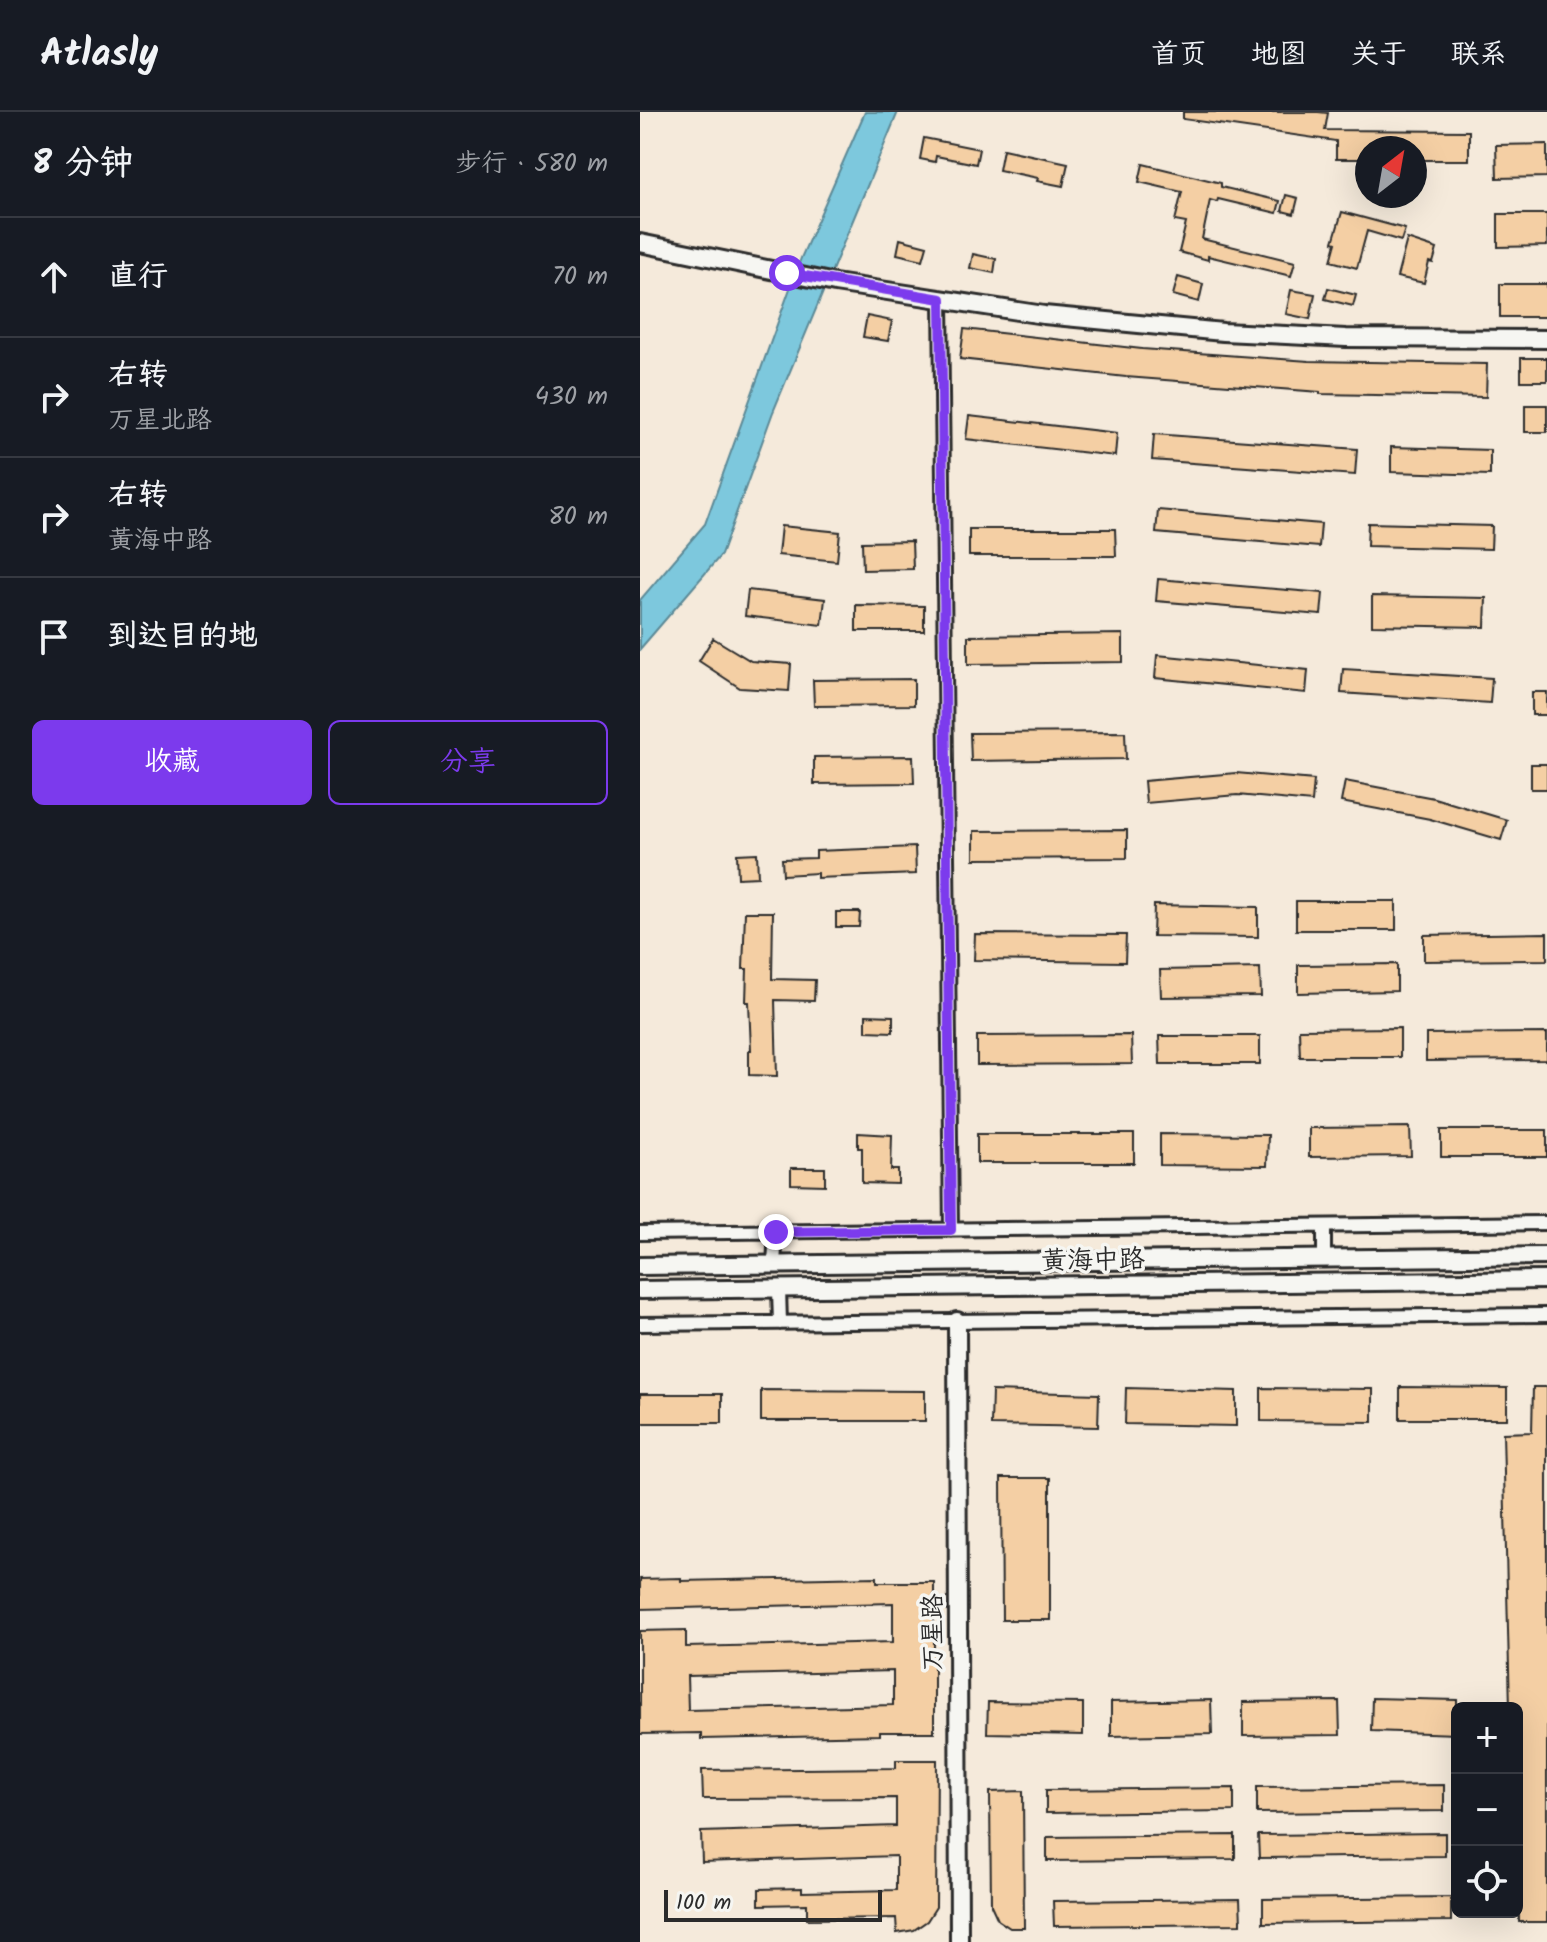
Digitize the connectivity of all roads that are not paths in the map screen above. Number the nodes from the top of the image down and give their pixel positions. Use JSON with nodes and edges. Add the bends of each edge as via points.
{"nodes":[{"id":1,"x":640,"y":243,"type":"edge"},
{"id":2,"x":941,"y":299,"type":"junction"},
{"id":3,"x":1547,"y":339,"type":"edge"},
{"id":4,"x":1547,"y":1223,"type":"edge"},
{"id":5,"x":1324,"y":1226,"type":"junction"},
{"id":6,"x":951,"y":1230,"type":"junction"},
{"id":7,"x":776,"y":1232,"type":"junction"},
{"id":8,"x":640,"y":1233,"type":"edge"},
{"id":9,"x":1547,"y":1256,"type":"edge"},
{"id":10,"x":1324,"y":1258,"type":"junction"},
{"id":11,"x":774,"y":1264,"type":"junction"},
{"id":12,"x":640,"y":1266,"type":"edge"},
{"id":13,"x":1547,"y":1280,"type":"edge"},
{"id":14,"x":779,"y":1289,"type":"junction"},
{"id":15,"x":640,"y":1290,"type":"edge"},
{"id":16,"x":1547,"y":1315,"type":"edge"},
{"id":17,"x":957,"y":1321,"type":"junction"},
{"id":18,"x":780,"y":1323,"type":"junction"},
{"id":19,"x":640,"y":1324,"type":"edge"},
{"id":20,"x":959,"y":1942,"type":"edge"}],
"edges":[{"from":1,"to":2,"type":"street"},
{"from":2,"to":3,"type":"street","via":[[1223,332]]},
{"from":2,"to":6,"type":"street"},
{"from":4,"to":5,"type":"street","name":"黄海中路"},
{"from":5,"to":6,"type":"street","name":"黄海中路"},
{"from":5,"to":10,"type":"street"},
{"from":6,"to":7,"type":"street","name":"黄海中路"},
{"from":7,"to":8,"type":"street","name":"黄海中路"},
{"from":7,"to":11,"type":"street"},
{"from":9,"to":10,"type":"street","name":"黄海中路"},
{"from":10,"to":11,"type":"street","name":"黄海中路"},
{"from":11,"to":12,"type":"street","name":"黄海中路"},
{"from":13,"to":14,"type":"street","name":"黄海中路"},
{"from":14,"to":15,"type":"street","name":"黄海中路"},
{"from":14,"to":18,"type":"street"},
{"from":16,"to":17,"type":"street"},
{"from":17,"to":18,"type":"street"},
{"from":17,"to":20,"type":"street","name":"万星路"},
{"from":18,"to":19,"type":"street"}]}
